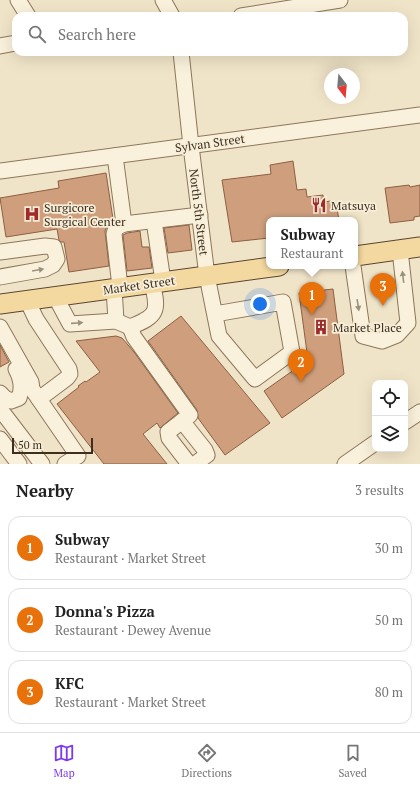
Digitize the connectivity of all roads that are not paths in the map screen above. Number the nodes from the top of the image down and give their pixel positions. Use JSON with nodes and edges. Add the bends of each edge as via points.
{"nodes":[{"id":1,"x":18,"y":0,"type":"edge"},
{"id":2,"x":163,"y":0,"type":"edge"},
{"id":3,"x":334,"y":0,"type":"edge"},
{"id":4,"x":26,"y":12,"type":"edge"},
{"id":5,"x":170,"y":12,"type":"edge"},
{"id":6,"x":264,"y":12,"type":"edge"},
{"id":7,"x":12,"y":44,"type":"edge"},
{"id":8,"x":0,"y":46,"type":"edge"},
{"id":9,"x":181,"y":56,"type":"edge"},
{"id":10,"x":420,"y":115,"type":"edge"},
{"id":11,"x":191,"y":146,"type":"junction"},
{"id":12,"x":115,"y":156,"type":"junction"},
{"id":13,"x":0,"y":171,"type":"edge"},
{"id":14,"x":200,"y":215,"type":"junction"},
{"id":15,"x":154,"y":221,"type":"junction"},
{"id":16,"x":124,"y":224,"type":"junction"},
{"id":17,"x":420,"y":247,"type":"edge"},
{"id":18,"x":400,"y":250,"type":"junction"},
{"id":19,"x":0,"y":252,"type":"edge"},
{"id":20,"x":358,"y":256,"type":"edge"},
{"id":21,"x":266,"y":268,"type":"edge"},
{"id":22,"x":353,"y":269,"type":"edge"},
{"id":23,"x":207,"y":276,"type":"junction"},
{"id":24,"x":0,"y":277,"type":"edge"},
{"id":25,"x":157,"y":282,"type":"junction"},
{"id":26,"x":117,"y":288,"type":"junction"},
{"id":27,"x":55,"y":296,"type":"junction"},
{"id":28,"x":27,"y":300,"type":"junction"},
{"id":29,"x":0,"y":304,"type":"edge"},
{"id":30,"x":215,"y":314,"type":"junction"},
{"id":31,"x":123,"y":324,"type":"junction"},
{"id":32,"x":0,"y":327,"type":"edge"},
{"id":33,"x":0,"y":339,"type":"edge"},
{"id":34,"x":0,"y":393,"type":"edge"},
{"id":35,"x":35,"y":394,"type":"junction"},
{"id":36,"x":0,"y":408,"type":"edge"},
{"id":37,"x":420,"y":412,"type":"edge"},
{"id":38,"x":408,"y":420,"type":"edge"},
{"id":39,"x":182,"y":421,"type":"junction"},
{"id":40,"x":0,"y":439,"type":"edge"},
{"id":41,"x":372,"y":445,"type":"edge"},
{"id":42,"x":19,"y":464,"type":"edge"},
{"id":43,"x":42,"y":464,"type":"edge"},
{"id":44,"x":65,"y":464,"type":"edge"},
{"id":45,"x":189,"y":464,"type":"edge"},
{"id":46,"x":196,"y":464,"type":"edge"},
{"id":47,"x":345,"y":464,"type":"edge"}],
"edges":[{"from":1,"to":4,"type":"street"},
{"from":2,"to":5,"type":"street"},
{"from":3,"to":6,"type":"street"},
{"from":7,"to":8,"type":"street"},
{"from":9,"to":11,"type":"street","name":"North 5th Street"},
{"from":10,"to":11,"type":"street","name":"Sylvan Street"},
{"from":11,"to":12,"type":"street","name":"Sylvan Street"},
{"from":11,"to":14,"type":"street","name":"North 5th Street"},
{"from":12,"to":13,"type":"street","name":"Sylvan Street"},
{"from":12,"to":16,"type":"street"},
{"from":14,"to":15,"type":"street"},
{"from":14,"to":23,"type":"street","name":"North 5th Street"},
{"from":15,"to":16,"type":"street"},
{"from":15,"to":25,"type":"street"},
{"from":16,"to":26,"type":"street","via":[[116,228],[114,234]]},
{"from":17,"to":18,"type":"main road"},
{"from":18,"to":20,"type":"main road"},
{"from":22,"to":18,"type":"street","one_way":true,"via":[[363,336],[382,342],[397,335],[408,323]]},
{"from":24,"to":19,"type":"street","one_way":true,"via":[[45,269],[53,265],[57,259],[54,247]]},
{"from":21,"to":23,"type":"main road","name":"Market Street"},
{"from":23,"to":25,"type":"main road","name":"Market Street"},
{"from":23,"to":30,"type":"street","name":"North 5th Street"},
{"from":25,"to":26,"type":"main road","name":"Market Street"},
{"from":25,"to":31,"type":"street","via":[[154,313],[143,322]]},
{"from":26,"to":27,"type":"main road","name":"Market Street"},
{"from":26,"to":31,"type":"street"},
{"from":27,"to":28,"type":"main road","name":"Market Street"},
{"from":27,"to":31,"type":"street","one_way":true,"via":[[70,324]]},
{"from":28,"to":29,"type":"main road","name":"Market Street"},
{"from":28,"to":35,"type":"street","via":[[70,374]]},
{"from":30,"to":30,"type":"street","name":"North 5th Street","via":[[219,336],[255,379],[292,352],[283,302]]},
{"from":31,"to":39,"type":"street","via":[[190,414]]},
{"from":32,"to":35,"type":"street","via":[[31,382]]},
{"from":33,"to":34,"type":"street","via":[[22,382],[21,393],[16,400],[5,398]]},
{"from":35,"to":36,"type":"street","via":[[20,403]]},
{"from":35,"to":44,"type":"street","via":[[78,456]]},
{"from":36,"to":43,"type":"street"},
{"from":37,"to":38,"type":"street"},
{"from":39,"to":45,"type":"street","via":[[168,432],[169,438]]},
{"from":39,"to":46,"type":"street","via":[[207,455]]},
{"from":40,"to":42,"type":"street"},
{"from":41,"to":47,"type":"street"}]}
